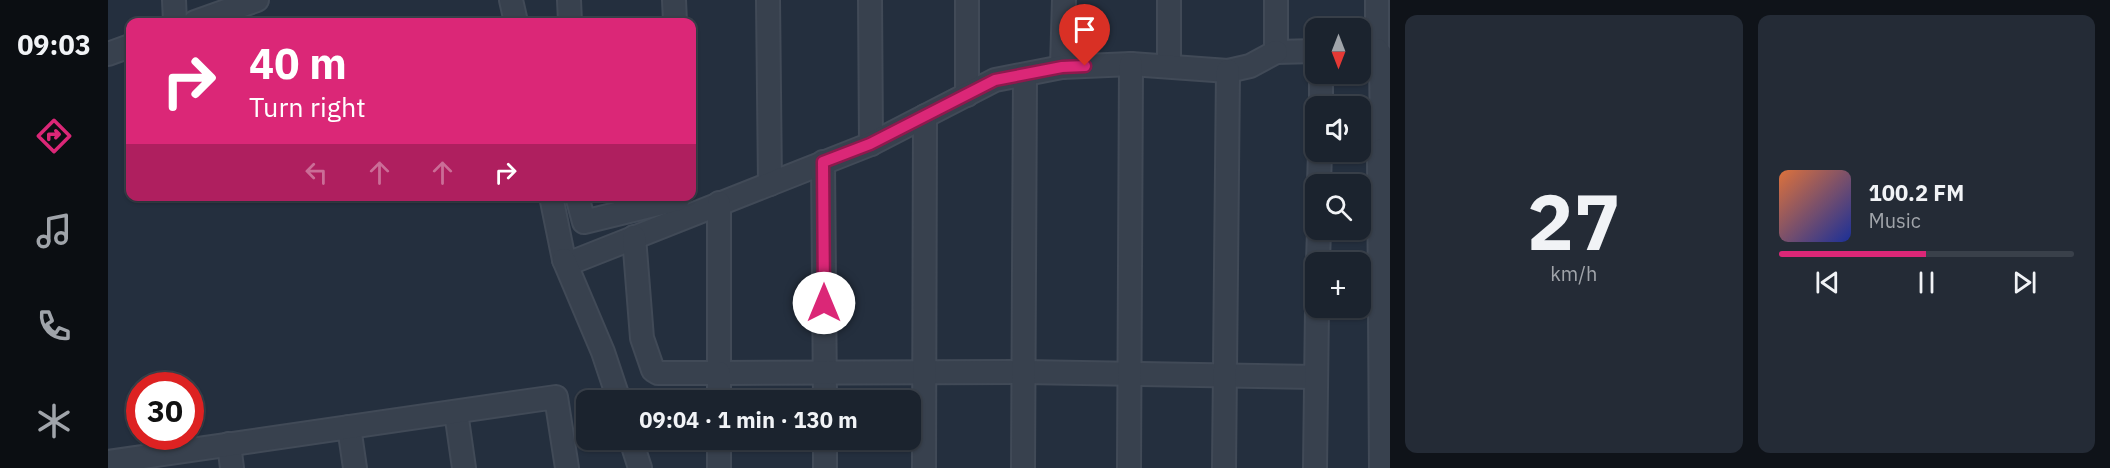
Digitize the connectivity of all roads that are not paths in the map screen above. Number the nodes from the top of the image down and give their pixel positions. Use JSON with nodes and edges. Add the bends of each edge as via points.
{"nodes":[{"id":1,"x":174,"y":0,"type":"edge"},
{"id":2,"x":257,"y":0,"type":"edge"},
{"id":3,"x":511,"y":0,"type":"edge"},
{"id":4,"x":569,"y":0,"type":"edge"},
{"id":5,"x":674,"y":0,"type":"edge"},
{"id":6,"x":768,"y":0,"type":"edge"},
{"id":7,"x":870,"y":0,"type":"edge"},
{"id":8,"x":968,"y":0,"type":"edge"},
{"id":9,"x":1064,"y":0,"type":"edge"},
{"id":10,"x":1169,"y":0,"type":"edge"},
{"id":11,"x":1276,"y":0,"type":"edge"},
{"id":12,"x":1377,"y":0,"type":"edge"},
{"id":13,"x":175,"y":18,"type":"edge"},
{"id":14,"x":206,"y":18,"type":"edge"},
{"id":15,"x":515,"y":18,"type":"edge"},
{"id":16,"x":570,"y":18,"type":"edge"},
{"id":17,"x":675,"y":18,"type":"edge"},
{"id":18,"x":1371,"y":38,"type":"edge"},
{"id":19,"x":126,"y":47,"type":"edge"},
{"id":20,"x":1305,"y":51,"type":"edge"},
{"id":21,"x":1371,"y":51,"type":"edge"},
{"id":22,"x":1276,"y":52,"type":"junction"},
{"id":23,"x":108,"y":54,"type":"edge"},
{"id":24,"x":1131,"y":64,"type":"junction"},
{"id":25,"x":1169,"y":66,"type":"junction"},
{"id":26,"x":1062,"y":67,"type":"junction"},
{"id":27,"x":1228,"y":71,"type":"junction"},
{"id":28,"x":1025,"y":75,"type":"junction"},
{"id":29,"x":967,"y":95,"type":"junction"},
{"id":30,"x":925,"y":116,"type":"junction"},
{"id":31,"x":870,"y":144,"type":"junction"},
{"id":32,"x":1386,"y":150,"type":"edge"},
{"id":33,"x":823,"y":162,"type":"junction"},
{"id":34,"x":770,"y":184,"type":"junction"},
{"id":35,"x":552,"y":201,"type":"edge"},
{"id":36,"x":578,"y":201,"type":"edge"},
{"id":37,"x":670,"y":201,"type":"edge"},
{"id":38,"x":719,"y":204,"type":"junction"},
{"id":39,"x":634,"y":237,"type":"junction"},
{"id":40,"x":564,"y":260,"type":"junction"},
{"id":41,"x":1317,"y":318,"type":"edge"},
{"id":42,"x":1024,"y":372,"type":"junction"},
{"id":43,"x":924,"y":373,"type":"junction"},
{"id":44,"x":719,"y":374,"type":"junction"},
{"id":45,"x":825,"y":374,"type":"junction"},
{"id":46,"x":1130,"y":374,"type":"junction"},
{"id":47,"x":1225,"y":375,"type":"junction"},
{"id":48,"x":1316,"y":377,"type":"junction"},
{"id":49,"x":616,"y":390,"type":"edge"},
{"id":50,"x":719,"y":390,"type":"edge"},
{"id":51,"x":825,"y":390,"type":"edge"},
{"id":52,"x":456,"y":412,"type":"junction"},
{"id":53,"x":349,"y":427,"type":"junction"},
{"id":54,"x":229,"y":444,"type":"junction"},
{"id":55,"x":634,"y":450,"type":"edge"},
{"id":56,"x":719,"y":450,"type":"edge"},
{"id":57,"x":825,"y":450,"type":"edge"},
{"id":58,"x":111,"y":464,"type":"edge"},
{"id":59,"x":1384,"y":464,"type":"edge"},
{"id":60,"x":232,"y":468,"type":"edge"},
{"id":61,"x":355,"y":468,"type":"edge"},
{"id":62,"x":464,"y":468,"type":"edge"},
{"id":63,"x":567,"y":468,"type":"edge"},
{"id":64,"x":640,"y":468,"type":"edge"},
{"id":65,"x":719,"y":468,"type":"edge"},
{"id":66,"x":825,"y":468,"type":"edge"},
{"id":67,"x":924,"y":468,"type":"edge"},
{"id":68,"x":1023,"y":468,"type":"edge"},
{"id":69,"x":1129,"y":468,"type":"edge"},
{"id":70,"x":1224,"y":468,"type":"edge"},
{"id":71,"x":1315,"y":468,"type":"edge"}],
"edges":[{"from":1,"to":13,"type":"street"},
{"from":2,"to":14,"type":"street"},
{"from":3,"to":15,"type":"street"},
{"from":4,"to":16,"type":"street"},
{"from":5,"to":17,"type":"street"},
{"from":6,"to":34,"type":"street"},
{"from":7,"to":31,"type":"street"},
{"from":8,"to":29,"type":"street"},
{"from":9,"to":26,"type":"street"},
{"from":10,"to":25,"type":"street"},
{"from":11,"to":22,"type":"street"},
{"from":12,"to":18,"type":"street"},
{"from":19,"to":23,"type":"street"},
{"from":20,"to":22,"type":"street"},
{"from":21,"to":32,"type":"street","via":[[1381,55]]},
{"from":22,"to":27,"type":"street","via":[[1250,66]]},
{"from":24,"to":25,"type":"street"},
{"from":24,"to":26,"type":"street"},
{"from":24,"to":46,"type":"street"},
{"from":25,"to":27,"type":"street"},
{"from":26,"to":28,"type":"street"},
{"from":27,"to":47,"type":"street"},
{"from":28,"to":29,"type":"street","via":[[995,80]]},
{"from":28,"to":42,"type":"street"},
{"from":29,"to":30,"type":"street"},
{"from":30,"to":31,"type":"street"},
{"from":30,"to":43,"type":"street"},
{"from":31,"to":33,"type":"street"},
{"from":32,"to":59,"type":"street","via":[[1379,156]]},
{"from":33,"to":34,"type":"street"},
{"from":33,"to":45,"type":"street"},
{"from":34,"to":38,"type":"street"},
{"from":35,"to":40,"type":"street"},
{"from":36,"to":37,"type":"street","via":[[584,222]]},
{"from":38,"to":39,"type":"street"},
{"from":38,"to":44,"type":"street"},
{"from":39,"to":40,"type":"street","via":[[575,261]]},
{"from":39,"to":44,"type":"street","via":[[642,338],[653,370],[658,374]]},
{"from":40,"to":49,"type":"street"},
{"from":41,"to":48,"type":"street"},
{"from":42,"to":43,"type":"street"},
{"from":42,"to":46,"type":"street"},
{"from":42,"to":68,"type":"street"},
{"from":43,"to":45,"type":"street"},
{"from":43,"to":67,"type":"street"},
{"from":44,"to":45,"type":"street"},
{"from":44,"to":50,"type":"street"},
{"from":45,"to":51,"type":"street"},
{"from":46,"to":47,"type":"street"},
{"from":46,"to":69,"type":"street"},
{"from":47,"to":48,"type":"street"},
{"from":47,"to":70,"type":"street"},
{"from":48,"to":71,"type":"street"},
{"from":52,"to":53,"type":"street"},
{"from":52,"to":62,"type":"street"},
{"from":52,"to":63,"type":"street","via":[[556,398]]},
{"from":53,"to":54,"type":"street"},
{"from":53,"to":61,"type":"street"},
{"from":54,"to":58,"type":"street"},
{"from":54,"to":60,"type":"street"},
{"from":55,"to":64,"type":"street"},
{"from":56,"to":65,"type":"street"},
{"from":57,"to":66,"type":"street"}]}
